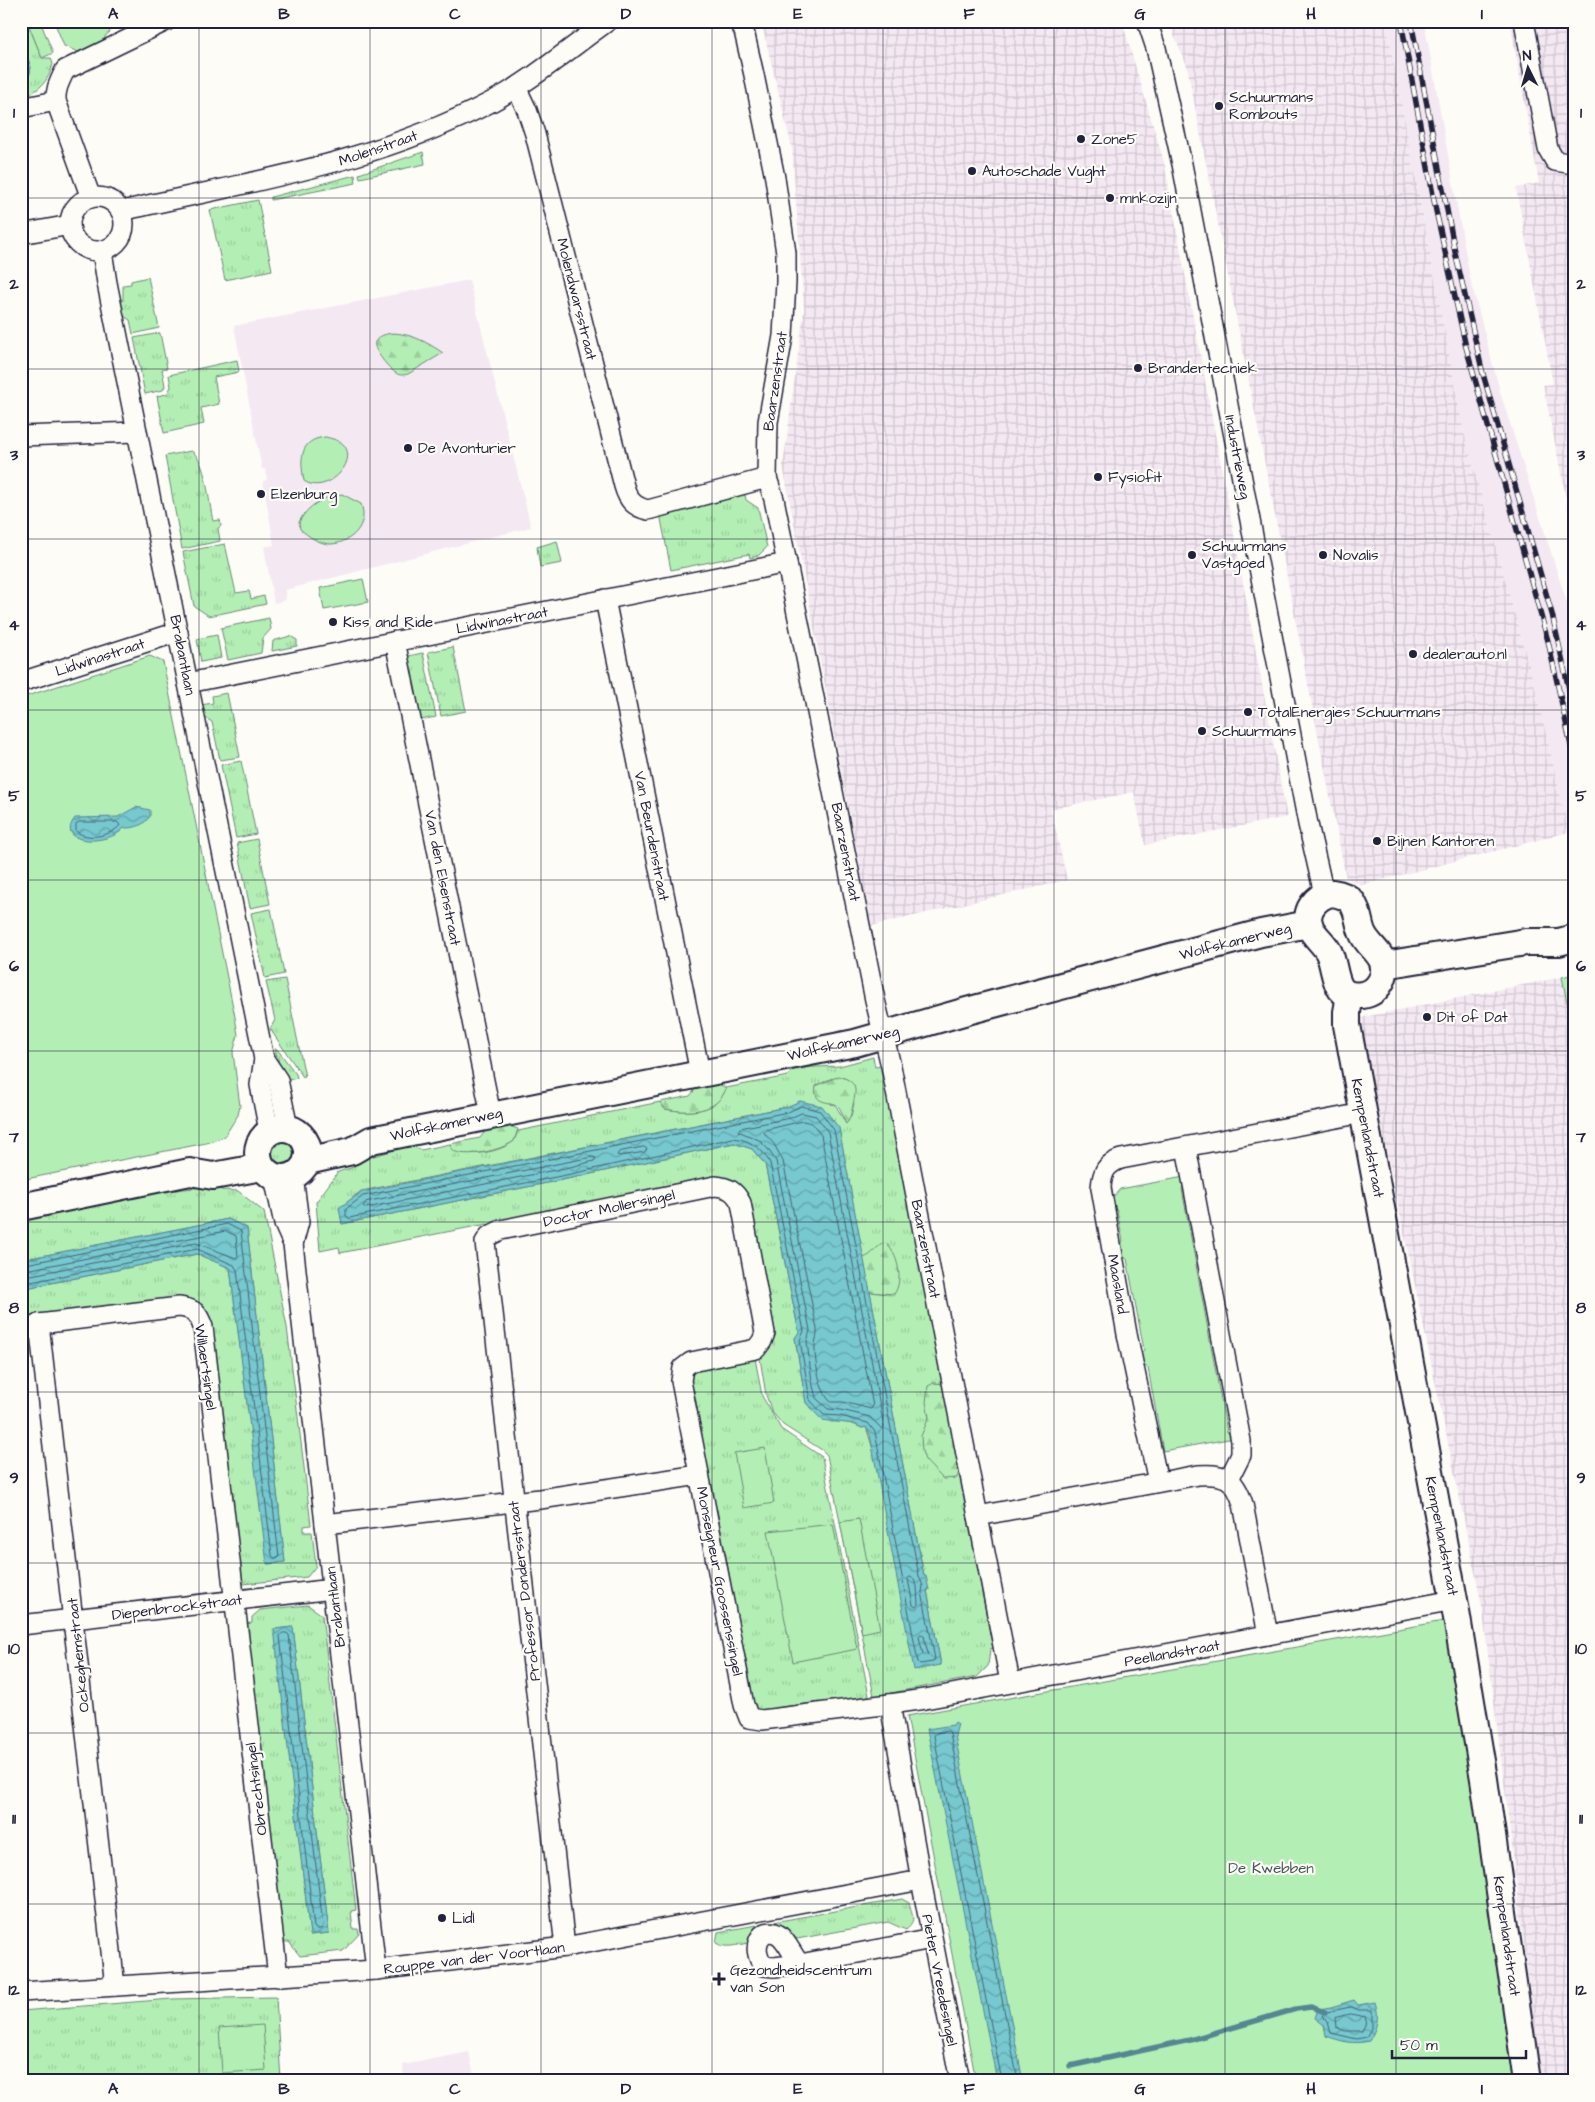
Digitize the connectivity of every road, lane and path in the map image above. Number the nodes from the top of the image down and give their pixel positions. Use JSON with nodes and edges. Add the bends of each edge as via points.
{"nodes":[{"id":1,"x":166,"y":21,"type":"edge"},
{"id":2,"x":608,"y":21,"type":"edge"},
{"id":3,"x":739,"y":21,"type":"edge"},
{"id":4,"x":1147,"y":21,"type":"edge"},
{"id":5,"x":1524,"y":21,"type":"edge"},
{"id":6,"x":516,"y":87,"type":"junction"},
{"id":7,"x":56,"y":101,"type":"junction"},
{"id":8,"x":21,"y":108,"type":"edge"},
{"id":9,"x":1574,"y":164,"type":"edge"},
{"id":10,"x":92,"y":198,"type":"junction"},
{"id":11,"x":121,"y":211,"type":"junction"},
{"id":12,"x":70,"y":225,"type":"junction"},
{"id":13,"x":21,"y":234,"type":"edge"},
{"id":14,"x":102,"y":250,"type":"junction"},
{"id":15,"x":137,"y":432,"type":"junction"},
{"id":16,"x":21,"y":436,"type":"edge"},
{"id":17,"x":767,"y":478,"type":"junction"},
{"id":18,"x":787,"y":563,"type":"junction"},
{"id":19,"x":604,"y":599,"type":"junction"},
{"id":20,"x":178,"y":632,"type":"junction"},
{"id":21,"x":395,"y":641,"type":"junction"},
{"id":22,"x":21,"y":682,"type":"edge"},
{"id":23,"x":188,"y":683,"type":"junction"},
{"id":24,"x":1324,"y":894,"type":"junction"},
{"id":25,"x":1574,"y":923,"type":"edge"},
{"id":26,"x":1309,"y":924,"type":"junction"},
{"id":27,"x":1574,"y":938,"type":"edge"},
{"id":28,"x":1526,"y":942,"type":"junction"},
{"id":29,"x":1384,"y":965,"type":"junction"},
{"id":30,"x":1350,"y":994,"type":"junction"},
{"id":31,"x":884,"y":1035,"type":"junction"},
{"id":32,"x":700,"y":1073,"type":"junction"},
{"id":33,"x":1363,"y":1113,"type":"junction"},
{"id":34,"x":491,"y":1115,"type":"junction"},
{"id":35,"x":1186,"y":1147,"type":"junction"},
{"id":36,"x":282,"y":1154,"type":"junction"},
{"id":37,"x":730,"y":1190,"type":"joint"},
{"id":38,"x":21,"y":1206,"type":"edge"},
{"id":39,"x":489,"y":1236,"type":"joint"},
{"id":40,"x":39,"y":1324,"type":"junction"},
{"id":41,"x":21,"y":1333,"type":"edge"},
{"id":42,"x":700,"y":1475,"type":"junction"},
{"id":43,"x":1229,"y":1479,"type":"junction"},
{"id":44,"x":1158,"y":1482,"type":"junction"},
{"id":45,"x":514,"y":1502,"type":"junction"},
{"id":46,"x":978,"y":1516,"type":"junction"},
{"id":47,"x":325,"y":1524,"type":"junction"},
{"id":48,"x":333,"y":1589,"type":"junction"},
{"id":49,"x":234,"y":1600,"type":"junction"},
{"id":50,"x":1454,"y":1600,"type":"junction"},
{"id":51,"x":73,"y":1619,"type":"junction"},
{"id":52,"x":21,"y":1625,"type":"edge"},
{"id":53,"x":1268,"y":1635,"type":"junction"},
{"id":54,"x":1010,"y":1682,"type":"junction"},
{"id":55,"x":890,"y":1704,"type":"junction"},
{"id":56,"x":921,"y":1880,"type":"junction"},
{"id":57,"x":932,"y":1940,"type":"junction"},
{"id":58,"x":566,"y":1947,"type":"junction"},
{"id":59,"x":800,"y":1964,"type":"dead end"},
{"id":60,"x":376,"y":1970,"type":"junction"},
{"id":61,"x":278,"y":1977,"type":"junction"},
{"id":62,"x":115,"y":1986,"type":"junction"},
{"id":63,"x":21,"y":1992,"type":"edge"},
{"id":64,"x":960,"y":2081,"type":"edge"},
{"id":65,"x":1527,"y":2081,"type":"edge"}],
"edges":[{"from":1,"to":7,"type":"street","via":[[65,70],[55,90]]},
{"from":2,"to":6,"type":"street","name":"Molenstraat"},
{"from":3,"to":17,"type":"street","name":"Baarzenstraat","via":[[758,94],[786,253],[782,336],[768,422]]},
{"from":4,"to":24,"type":"street","name":"Industrieweg","via":[[1180,155]]},
{"from":5,"to":9,"type":"street","via":[[1548,149],[1555,162]]},
{"from":6,"to":11,"type":"street","name":"Molenstraat","via":[[444,125],[361,155],[261,181]]},
{"from":6,"to":17,"type":"street","name":"Molendwarsstraat","via":[[535,134],[631,502],[648,510]]},
{"from":7,"to":8,"type":"street"},
{"from":7,"to":10,"type":"street"},
{"from":10,"to":11,"type":"street","via":[[104,198]]},
{"from":10,"to":12,"type":"street","via":[[75,209]]},
{"from":11,"to":14,"type":"street","via":[[123,232],[112,246]]},
{"from":12,"to":13,"type":"street"},
{"from":12,"to":14,"type":"street","via":[[75,240],[81,246],[88,250]]},
{"from":14,"to":15,"type":"street","name":"Brabantlaan"},
{"from":15,"to":16,"type":"street"},
{"from":15,"to":20,"type":"street","name":"Brabantlaan"},
{"from":17,"to":18,"type":"street","name":"Baarzenstraat"},
{"from":18,"to":19,"type":"street","name":"Lidwinastraat"},
{"from":18,"to":31,"type":"street","name":"Baarzenstraat"},
{"from":19,"to":21,"type":"street","name":"Lidwinastraat"},
{"from":19,"to":32,"type":"street","name":"Van Beurdenstraat"},
{"from":20,"to":22,"type":"street","name":"Lidwinastraat"},
{"from":20,"to":23,"type":"street","name":"Brabantlaan"},
{"from":21,"to":23,"type":"street","name":"Lidwinastraat"},
{"from":21,"to":34,"type":"street","name":"Van den Elsenstraat"},
{"from":23,"to":36,"type":"street","name":"Brabantlaan","via":[[264,1059],[278,1080]]},
{"from":24,"to":26,"type":"main road","via":[[1313,903]]},
{"from":24,"to":29,"type":"main road","via":[[1340,894],[1353,903],[1363,936]]},
{"from":25,"to":28,"type":"main road","via":[[1555,927]]},
{"from":26,"to":30,"type":"main road","via":[[1327,948],[1334,979]]},
{"from":26,"to":31,"type":"main road","name":"Wolfskamerweg","via":[[1261,933]]},
{"from":27,"to":28,"type":"main road","via":[[1559,942]]},
{"from":28,"to":29,"type":"main road"},
{"from":29,"to":30,"type":"main road","via":[[1383,978],[1374,991],[1358,996]]},
{"from":30,"to":33,"type":"main road","name":"Kempenlandstraat","via":[[1347,1024]]},
{"from":31,"to":32,"type":"main road","name":"Wolfskamerweg","via":[[840,1047]]},
{"from":31,"to":46,"type":"street","name":"Baarzenstraat"},
{"from":32,"to":34,"type":"main road","name":"Wolfskamerweg"},
{"from":33,"to":35,"type":"street","name":"Maasland"},
{"from":33,"to":50,"type":"main road","name":"Kempenlandstraat"},
{"from":34,"to":36,"type":"main road","name":"Wolfskamerweg","via":[[372,1140],[352,1152]]},
{"from":35,"to":43,"type":"street","via":[[1241,1441],[1242,1455]]},
{"from":35,"to":44,"type":"street","name":"Maasland","via":[[1110,1162],[1102,1173],[1101,1188],[1127,1334]]},
{"from":36,"to":38,"type":"main road","name":"Wolfskamerweg","via":[[210,1159],[190,1172]]},
{"from":36,"to":47,"type":"street","name":"Brabantlaan","via":[[299,1222],[293,1244]]},
{"from":37,"to":39,"type":"street","name":"Doctor Mollersingel","via":[[715,1186],[501,1230]]},
{"from":37,"to":42,"type":"street","name":"Monseigneur Goossenssingel","via":[[741,1203],[764,1334],[756,1349],[691,1362],[683,1368],[681,1381]]},
{"from":39,"to":45,"type":"street","name":"Professor Dondersstraat","via":[[485,1242],[485,1253]]},
{"from":40,"to":41,"type":"street","name":"Willaertsingel"},
{"from":40,"to":49,"type":"street","name":"Willaertsingel","via":[[179,1307],[189,1308],[198,1314],[203,1327]]},
{"from":40,"to":51,"type":"street","name":"Ockeghemstraat"},
{"from":42,"to":45,"type":"street"},
{"from":42,"to":55,"type":"street","name":"Monseigneur Goossenssingel","via":[[749,1718],[762,1720]]},
{"from":43,"to":44,"type":"street","via":[[1214,1474]]},
{"from":43,"to":53,"type":"street","via":[[1239,1491],[1243,1504]]},
{"from":44,"to":46,"type":"street"},
{"from":45,"to":47,"type":"street"},
{"from":45,"to":58,"type":"street","name":"Professor Dondersstraat"},
{"from":46,"to":54,"type":"street","name":"Baarzenstraat"},
{"from":47,"to":48,"type":"street","name":"Brabantlaan"},
{"from":48,"to":49,"type":"street","name":"Diepenbrockstraat"},
{"from":48,"to":60,"type":"street","name":"Brabantlaan"},
{"from":49,"to":51,"type":"street","name":"Diepenbrockstraat"},
{"from":49,"to":61,"type":"street","name":"Obrechtsingel"},
{"from":50,"to":53,"type":"street","name":"Peellandstraat"},
{"from":50,"to":65,"type":"main road","name":"Kempenlandstraat","via":[[1484,1779]]},
{"from":51,"to":52,"type":"street","name":"Diepenbrockstraat"},
{"from":51,"to":62,"type":"street","name":"Ockeghemstraat"},
{"from":53,"to":54,"type":"street","name":"Peellandstraat"},
{"from":54,"to":55,"type":"street","name":"Peellandstraat"},
{"from":55,"to":56,"type":"street"},
{"from":56,"to":57,"type":"street","name":"Pieter Vreedesingel"},
{"from":56,"to":58,"type":"street","name":"Rouppe van der Voortlaan"},
{"from":57,"to":59,"type":"street"},
{"from":57,"to":64,"type":"street","name":"Pieter Vreedesingel"},
{"from":58,"to":60,"type":"street","name":"Rouppe van der Voortlaan"},
{"from":60,"to":61,"type":"street","name":"Rouppe van der Voortlaan"},
{"from":61,"to":62,"type":"street","name":"Rouppe van der Voortlaan"},
{"from":62,"to":63,"type":"street","name":"Rouppe van der Voortlaan"}]}
